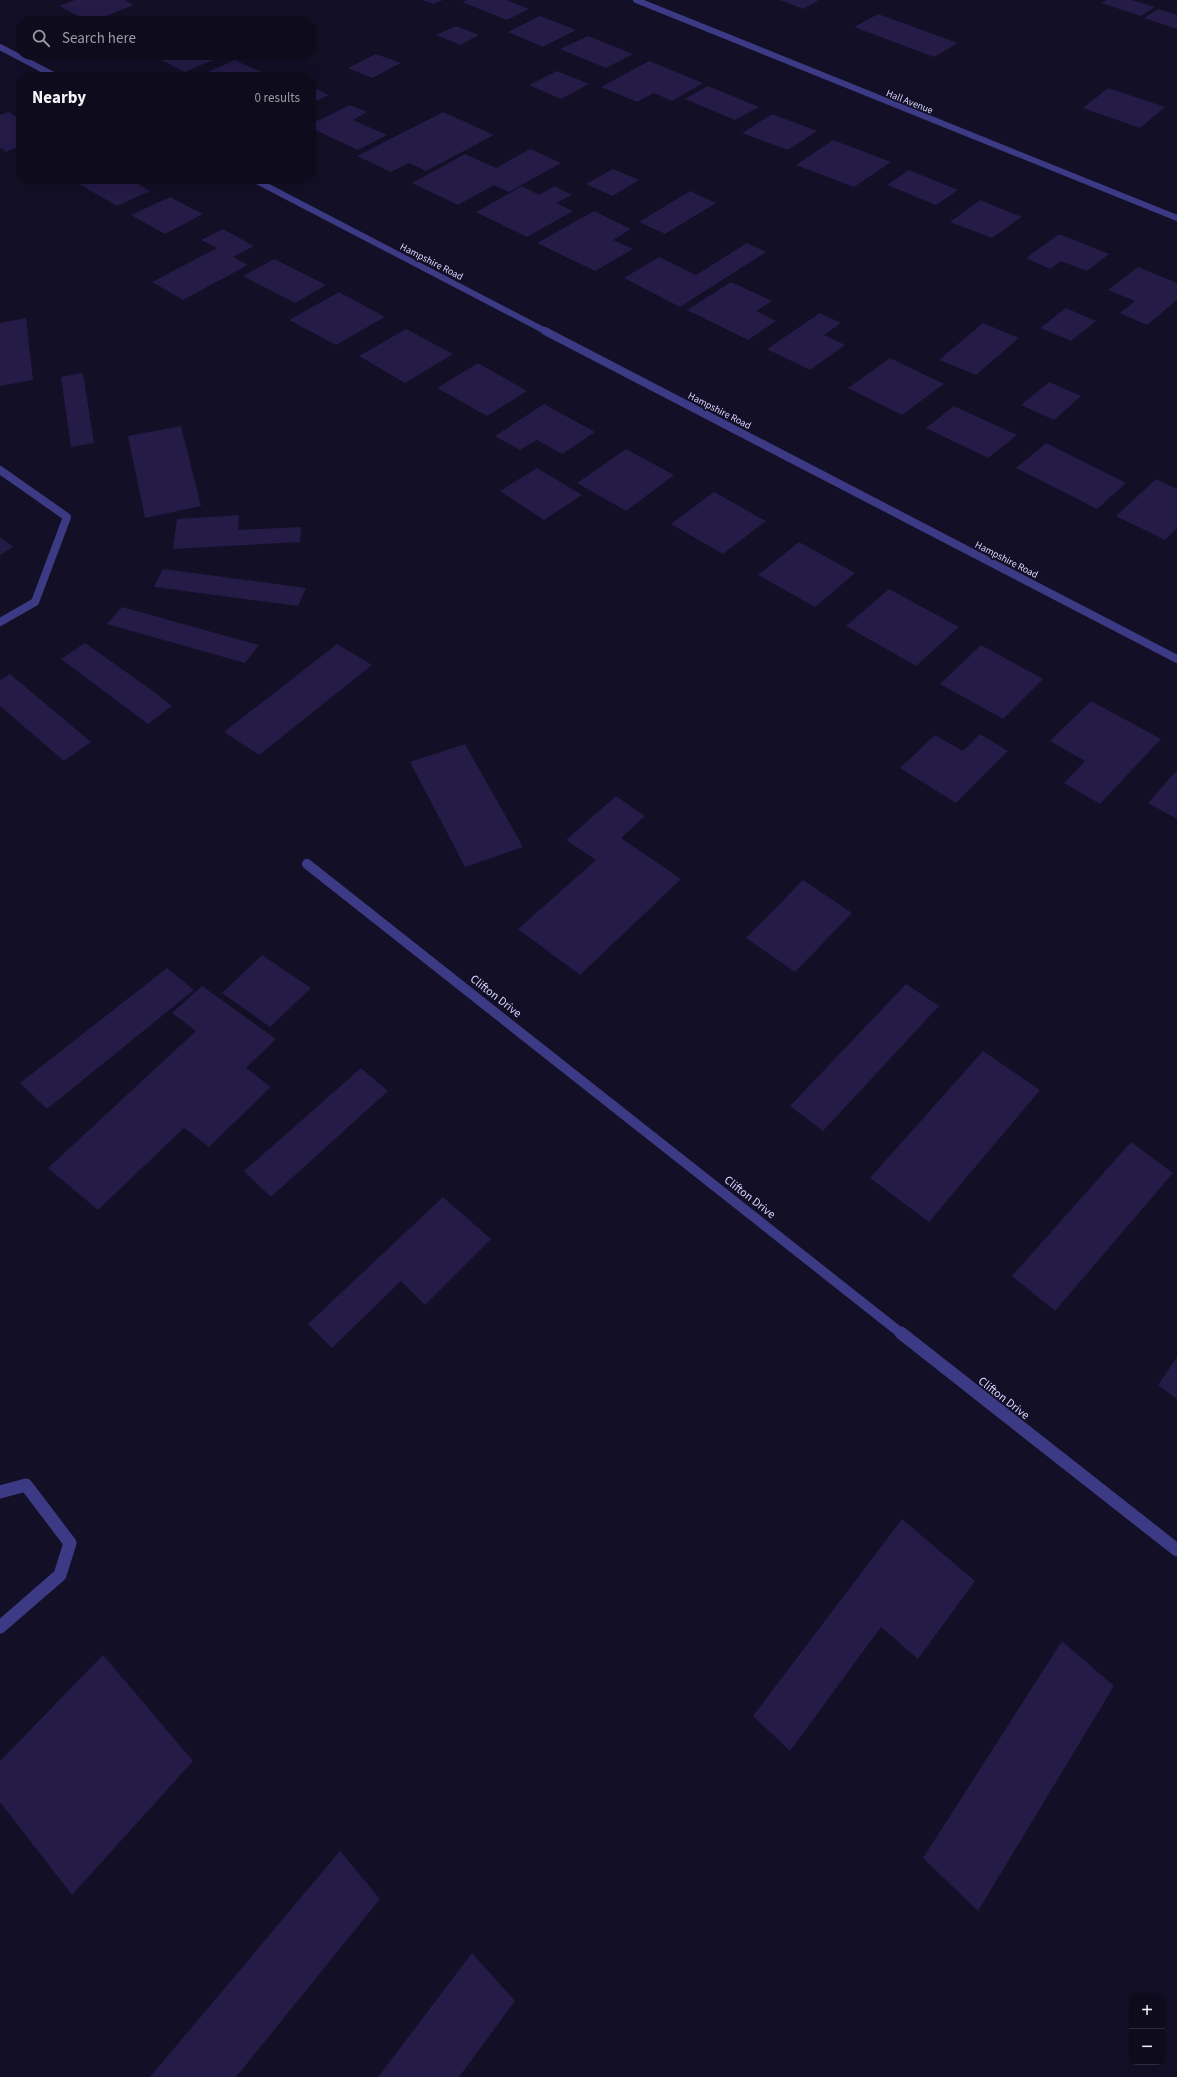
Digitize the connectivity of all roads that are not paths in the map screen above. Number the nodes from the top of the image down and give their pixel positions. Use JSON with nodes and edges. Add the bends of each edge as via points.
{"nodes":[{"id":1,"x":636,"y":0,"type":"edge"},
{"id":2,"x":0,"y":47,"type":"edge"},
{"id":3,"x":16,"y":55,"type":"edge"},
{"id":4,"x":25,"y":60,"type":"edge"},
{"id":5,"x":48,"y":72,"type":"edge"},
{"id":6,"x":263,"y":184,"type":"edge"},
{"id":7,"x":1177,"y":218,"type":"edge"},
{"id":8,"x":0,"y":470,"type":"edge"},
{"id":9,"x":0,"y":622,"type":"edge"},
{"id":10,"x":1177,"y":659,"type":"edge"},
{"id":11,"x":307,"y":864,"type":"dead end"},
{"id":12,"x":0,"y":1492,"type":"edge"},
{"id":13,"x":1177,"y":1550,"type":"edge"},
{"id":14,"x":0,"y":1627,"type":"edge"}],
"edges":[{"from":1,"to":7,"type":"street","name":"Hall Avenue"},
{"from":2,"to":3,"type":"street"},
{"from":4,"to":5,"type":"street"},
{"from":6,"to":10,"type":"street","name":"Hampshire Road"},
{"from":8,"to":9,"type":"street","via":[[67,517],[35,602]]},
{"from":11,"to":13,"type":"street","name":"Clifton Drive"},
{"from":12,"to":14,"type":"street","via":[[26,1485],[70,1543],[60,1575]]}]}
